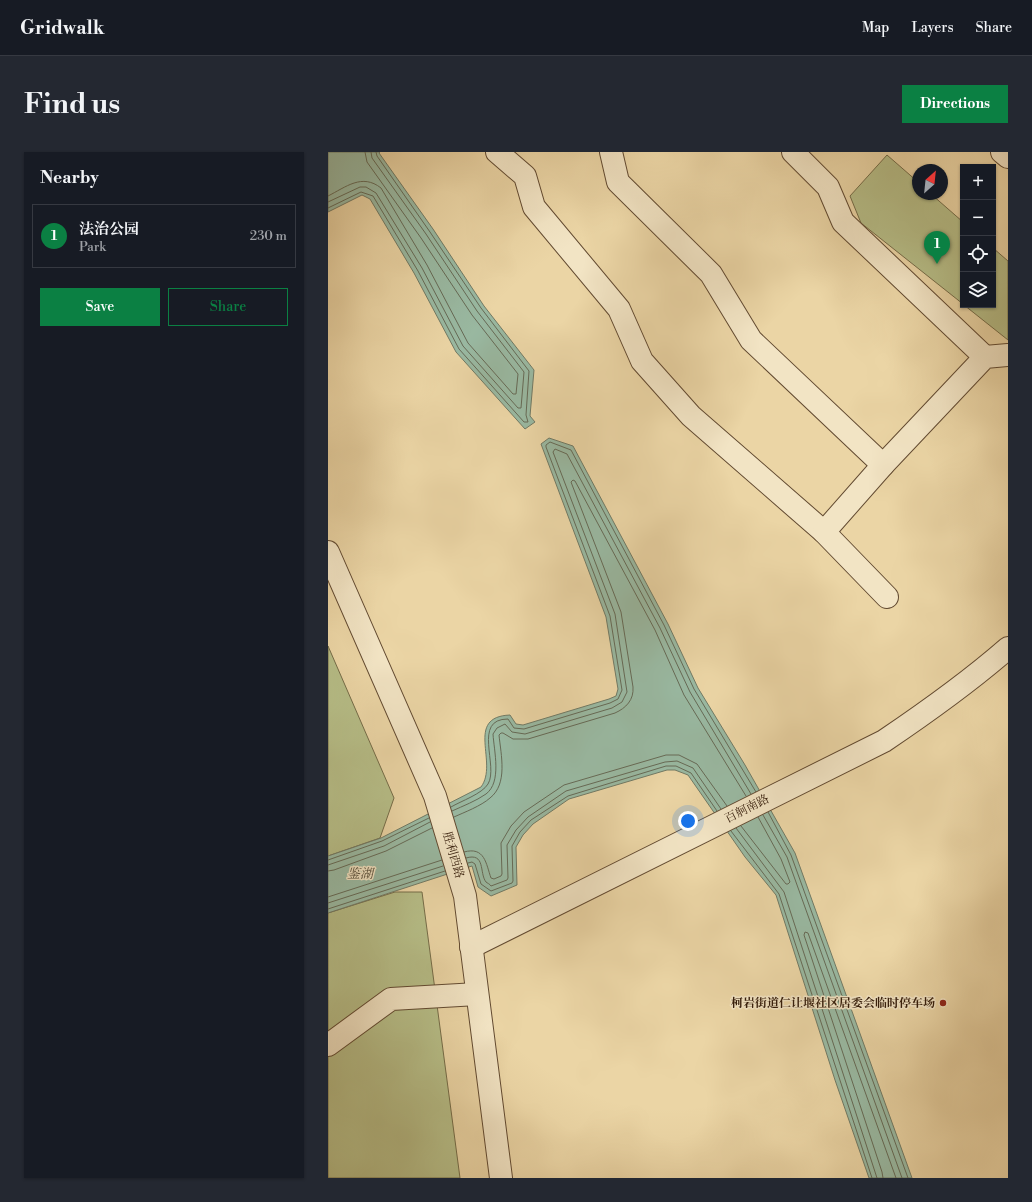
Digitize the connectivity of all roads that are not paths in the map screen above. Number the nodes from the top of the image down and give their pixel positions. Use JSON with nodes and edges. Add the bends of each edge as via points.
{"nodes":[{"id":1,"x":497,"y":152,"type":"edge"},
{"id":2,"x":611,"y":152,"type":"edge"},
{"id":3,"x":793,"y":152,"type":"edge"},
{"id":4,"x":1002,"y":152,"type":"edge"},
{"id":5,"x":1008,"y":158,"type":"edge"},
{"id":6,"x":1008,"y":356,"type":"edge"},
{"id":7,"x":985,"y":358,"type":"junction"},
{"id":8,"x":883,"y":465,"type":"junction"},
{"id":9,"x":824,"y":532,"type":"junction"},
{"id":10,"x":328,"y":552,"type":"edge"},
{"id":11,"x":887,"y":597,"type":"dead end"},
{"id":12,"x":1008,"y":648,"type":"edge"},
{"id":13,"x":471,"y":947,"type":"junction"},
{"id":14,"x":477,"y":994,"type":"junction"},
{"id":15,"x":328,"y":1045,"type":"edge"},
{"id":16,"x":501,"y":1178,"type":"edge"}],
"edges":[{"from":1,"to":9,"type":"street","via":[[525,176],[534,208],[619,309],[642,361],[691,416]]},
{"from":2,"to":8,"type":"street","via":[[618,182],[711,274],[751,340]]},
{"from":3,"to":7,"type":"street","via":[[828,187],[843,222]]},
{"from":4,"to":5,"type":"street"},
{"from":6,"to":7,"type":"street"},
{"from":7,"to":8,"type":"street"},
{"from":8,"to":9,"type":"street"},
{"from":9,"to":11,"type":"street"},
{"from":10,"to":13,"type":"street","name":"胜利西路","via":[[435,796],[465,896]]},
{"from":12,"to":13,"type":"street","name":"百舸南路","via":[[973,678],[884,741]]},
{"from":13,"to":14,"type":"street","name":"胜利西路"},
{"from":14,"to":15,"type":"street","via":[[391,999]]},
{"from":14,"to":16,"type":"street","name":"胜利西路"}]}
